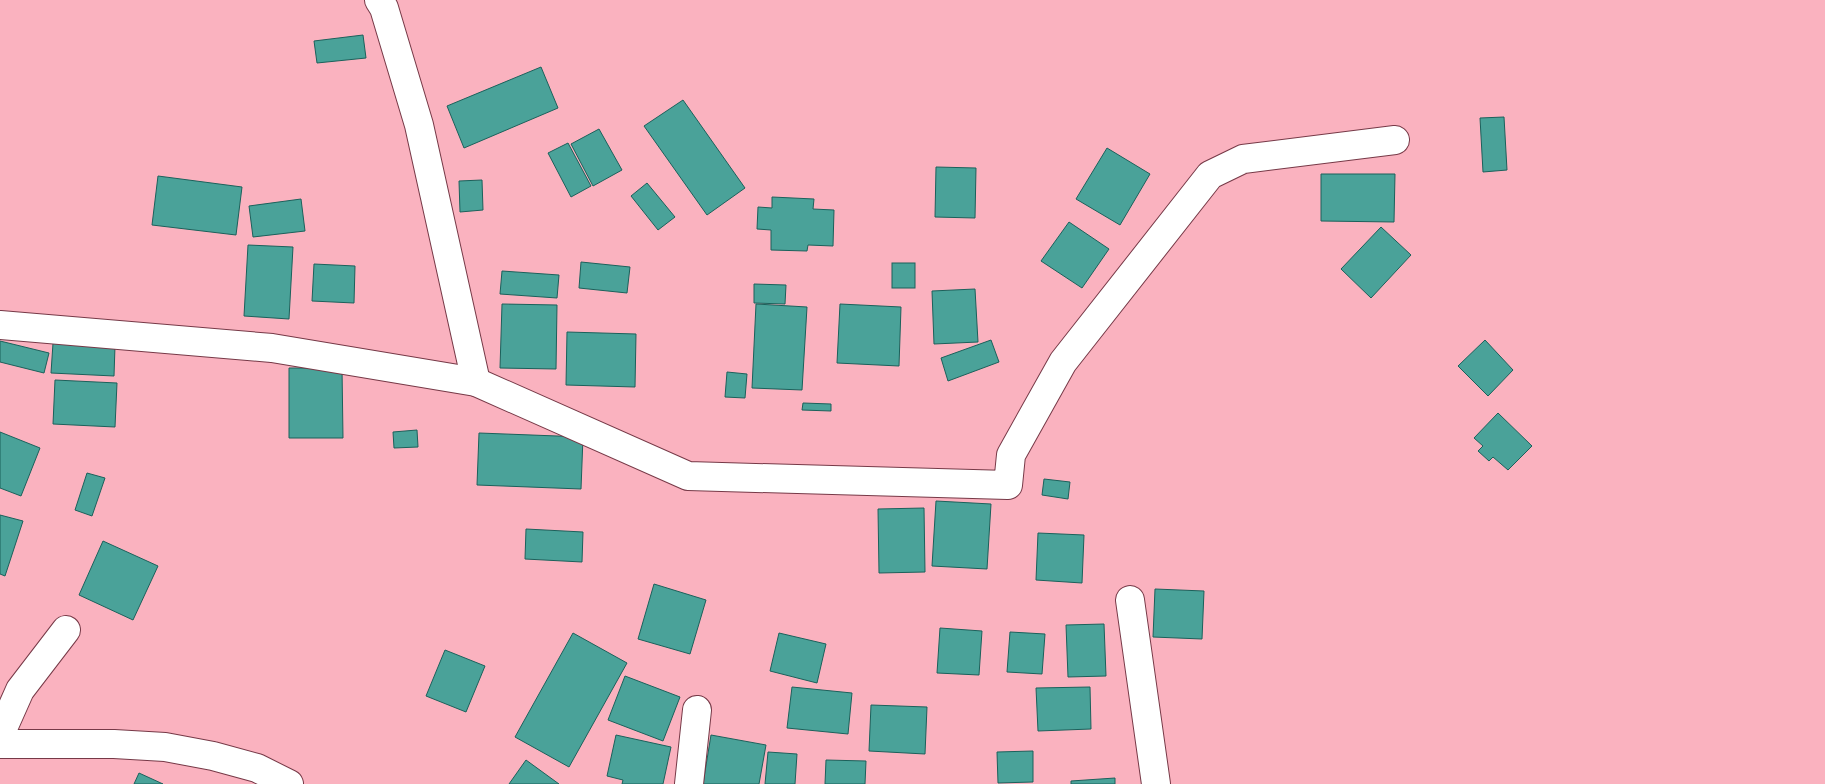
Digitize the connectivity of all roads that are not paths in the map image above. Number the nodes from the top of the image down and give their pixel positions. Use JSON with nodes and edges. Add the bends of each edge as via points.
{"nodes":[{"id":1,"x":379,"y":0,"type":"edge"},
{"id":2,"x":1395,"y":140,"type":"dead end"},
{"id":3,"x":0,"y":325,"type":"edge"},
{"id":4,"x":476,"y":382,"type":"junction"},
{"id":5,"x":1130,"y":600,"type":"dead end"},
{"id":6,"x":66,"y":630,"type":"dead end"},
{"id":7,"x":698,"y":710,"type":"dead end"},
{"id":8,"x":0,"y":735,"type":"edge"},
{"id":9,"x":0,"y":744,"type":"edge"},
{"id":10,"x":289,"y":784,"type":"edge"},
{"id":11,"x":689,"y":784,"type":"edge"},
{"id":12,"x":1156,"y":784,"type":"edge"}],
"edges":[{"from":1,"to":4,"type":"street","via":[[419,124]]},
{"from":2,"to":4,"type":"street","via":[[1243,159],[1210,175],[1063,362],[1011,455],[1008,485],[688,476]]},
{"from":3,"to":4,"type":"street","via":[[272,348]]},
{"from":5,"to":12,"type":"street"},
{"from":6,"to":8,"type":"street","via":[[20,690]]},
{"from":7,"to":11,"type":"street"},
{"from":9,"to":10,"type":"street","via":[[165,747],[257,768]]}]}
